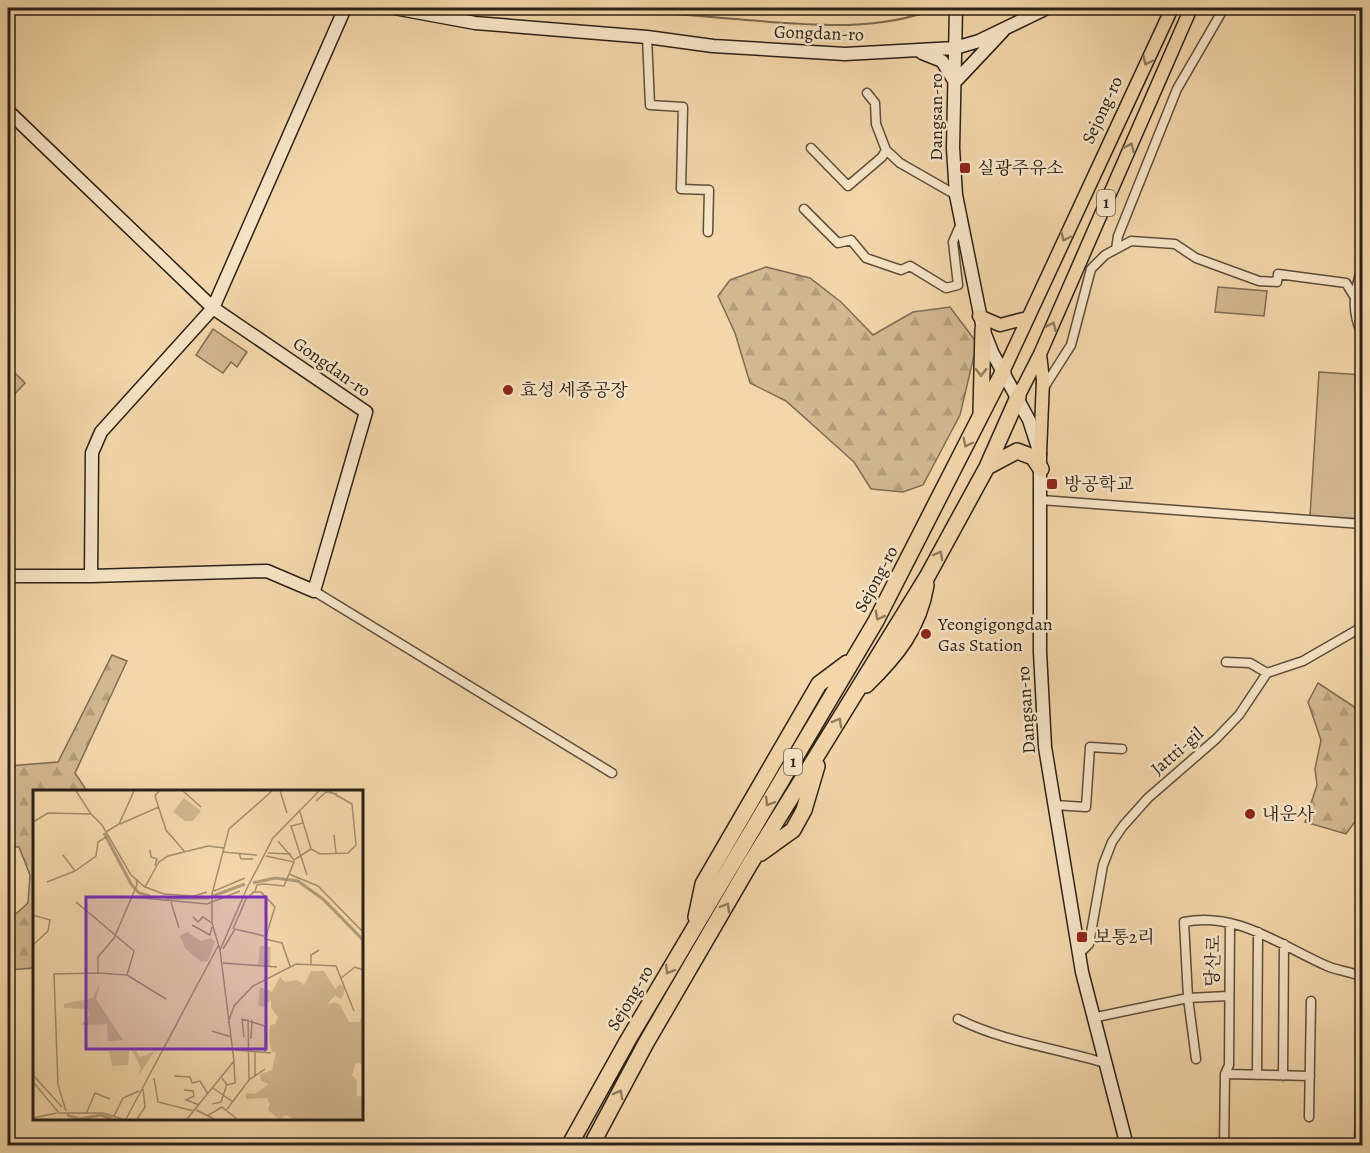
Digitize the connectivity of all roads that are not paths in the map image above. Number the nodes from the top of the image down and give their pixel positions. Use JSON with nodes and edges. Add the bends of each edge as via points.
{"nodes":[{"id":1,"x":345,"y":8,"type":"edge"},
{"id":2,"x":394,"y":8,"type":"edge"},
{"id":3,"x":956,"y":8,"type":"edge"},
{"id":4,"x":1047,"y":8,"type":"edge"},
{"id":5,"x":1172,"y":8,"type":"edge"},
{"id":6,"x":1191,"y":8,"type":"edge"},
{"id":7,"x":1224,"y":8,"type":"edge"},
{"id":8,"x":1006,"y":28,"type":"junction"},
{"id":9,"x":647,"y":37,"type":"junction"},
{"id":10,"x":955,"y":44,"type":"junction"},
{"id":11,"x":920,"y":52,"type":"junction"},
{"id":12,"x":955,"y":82,"type":"junction"},
{"id":13,"x":867,"y":93,"type":"dead end"},
{"id":14,"x":8,"y":111,"type":"edge"},
{"id":15,"x":811,"y":148,"type":"dead end"},
{"id":16,"x":886,"y":150,"type":"junction"},
{"id":17,"x":956,"y":195,"type":"junction"},
{"id":18,"x":804,"y":209,"type":"dead end"},
{"id":19,"x":962,"y":221,"type":"junction"},
{"id":20,"x":708,"y":232,"type":"dead end"},
{"id":21,"x":1116,"y":249,"type":"junction"},
{"id":22,"x":1362,"y":266,"type":"edge"},
{"id":23,"x":1354,"y":296,"type":"junction"},
{"id":24,"x":213,"y":308,"type":"junction"},
{"id":25,"x":1027,"y":318,"type":"junction"},
{"id":26,"x":981,"y":322,"type":"junction"},
{"id":27,"x":1362,"y":334,"type":"edge"},
{"id":28,"x":1040,"y":354,"type":"junction"},
{"id":29,"x":1003,"y":372,"type":"junction"},
{"id":30,"x":1041,"y":392,"type":"junction"},
{"id":31,"x":1018,"y":398,"type":"junction"},
{"id":32,"x":981,"y":416,"type":"junction"},
{"id":33,"x":1041,"y":461,"type":"junction"},
{"id":34,"x":987,"y":467,"type":"junction"},
{"id":35,"x":1041,"y":500,"type":"junction"},
{"id":36,"x":1362,"y":524,"type":"edge"},
{"id":37,"x":8,"y":576,"type":"edge"},
{"id":38,"x":91,"y":576,"type":"junction"},
{"id":39,"x":314,"y":591,"type":"junction"},
{"id":40,"x":1362,"y":627,"type":"edge"},
{"id":41,"x":1226,"y":662,"type":"dead end"},
{"id":42,"x":1267,"y":673,"type":"junction"},
{"id":43,"x":1122,"y":749,"type":"dead end"},
{"id":44,"x":612,"y":773,"type":"dead end"},
{"id":45,"x":1054,"y":805,"type":"junction"},
{"id":46,"x":1230,"y":923,"type":"junction"},
{"id":47,"x":1258,"y":932,"type":"junction"},
{"id":48,"x":1284,"y":944,"type":"junction"},
{"id":49,"x":1079,"y":954,"type":"junction"},
{"id":50,"x":1362,"y":977,"type":"edge"},
{"id":51,"x":1362,"y":981,"type":"edge"},
{"id":52,"x":1228,"y":996,"type":"junction"},
{"id":53,"x":1188,"y":998,"type":"junction"},
{"id":54,"x":1311,"y":1001,"type":"dead end"},
{"id":55,"x":1362,"y":1014,"type":"edge"},
{"id":56,"x":1092,"y":1018,"type":"junction"},
{"id":57,"x":958,"y":1019,"type":"dead end"},
{"id":58,"x":1196,"y":1059,"type":"dead end"},
{"id":59,"x":1105,"y":1063,"type":"junction"},
{"id":60,"x":1225,"y":1074,"type":"junction"},
{"id":61,"x":1257,"y":1075,"type":"junction"},
{"id":62,"x":1283,"y":1076,"type":"junction"},
{"id":63,"x":1310,"y":1076,"type":"junction"},
{"id":64,"x":1309,"y":1117,"type":"dead end"},
{"id":65,"x":569,"y":1146,"type":"edge"},
{"id":66,"x":591,"y":1146,"type":"edge"},
{"id":67,"x":1127,"y":1146,"type":"edge"},
{"id":68,"x":1224,"y":1146,"type":"edge"},
{"id":69,"x":1359,"y":1146,"type":"edge"}],
"edges":[{"from":1,"to":24,"type":"street"},
{"from":2,"to":9,"type":"street","name":"Gongdan-ro","via":[[475,23]]},
{"from":3,"to":10,"type":"street","name":"Dangsan-ro"},
{"from":4,"to":8,"type":"street","name":"Gongdan-ro"},
{"from":5,"to":25,"type":"main road","name":"Sejong-ro","number":"1","one_way":true},
{"from":28,"to":6,"type":"main road","name":"Sejong-ro","number":"1","one_way":true},
{"from":7,"to":21,"type":"street","via":[[1177,89]]},
{"from":8,"to":10,"type":"street","name":"Gongdan-ro"},
{"from":8,"to":12,"type":"street"},
{"from":9,"to":11,"type":"street","name":"Gongdan-ro","via":[[713,46],[845,54]]},
{"from":9,"to":20,"type":"street","via":[[650,105],[683,107],[681,189],[709,190]]},
{"from":10,"to":11,"type":"street","name":"Gongdan-ro"},
{"from":10,"to":12,"type":"street","name":"Dangsan-ro"},
{"from":11,"to":12,"type":"street","via":[[942,61]]},
{"from":12,"to":17,"type":"street","name":"Dangsan-ro"},
{"from":13,"to":16,"type":"street","via":[[875,103],[876,124]]},
{"from":14,"to":24,"type":"street","name":"Gongdan-ro"},
{"from":15,"to":16,"type":"street","via":[[848,186]]},
{"from":16,"to":17,"type":"street","name":"Dangsan-ro","via":[[900,163]]},
{"from":17,"to":19,"type":"street","name":"Dangsan-ro"},
{"from":18,"to":19,"type":"street","name":"Dangsan-ro","via":[[838,243],[851,240],[866,258],[900,270],[910,266],[946,288],[958,285],[953,242]]},
{"from":19,"to":26,"type":"street","name":"Dangsan-ro"},
{"from":21,"to":23,"type":"street","via":[[1131,241],[1175,244],[1196,258],[1259,281],[1276,282],[1278,274],[1346,283]]},
{"from":21,"to":30,"type":"street","via":[[1091,269],[1071,345]]},
{"from":22,"to":23,"type":"street"},
{"from":23,"to":27,"type":"street"},
{"from":24,"to":38,"type":"street","via":[[101,432],[92,453]]},
{"from":24,"to":39,"type":"street","name":"Gongdan-ro","via":[[366,412]]},
{"from":25,"to":26,"type":"main road","via":[[1000,325]]},
{"from":25,"to":29,"type":"main road","name":"Sejong-ro","number":"1"},
{"from":26,"to":29,"type":"street","name":"Dangsan-ro"},
{"from":26,"to":32,"type":"highway","one_way":true},
{"from":28,"to":30,"type":"main road"},
{"from":28,"to":31,"type":"main road","name":"Sejong-ro","number":"1"},
{"from":29,"to":31,"type":"street","name":"Dangsan-ro"},
{"from":29,"to":32,"type":"highway","name":"Sejong-ro","number":"1"},
{"from":30,"to":33,"type":"main road"},
{"from":31,"to":33,"type":"street","name":"Dangsan-ro"},
{"from":31,"to":34,"type":"highway","name":"Sejong-ro","number":"1"},
{"from":32,"to":65,"type":"highway","name":"Sejong-ro","number":"1","one_way":true,"via":[[854,658]]},
{"from":33,"to":34,"type":"highway","via":[[1017,451]]},
{"from":33,"to":35,"type":"street","name":"Dangsan-ro"},
{"from":66,"to":34,"type":"highway","name":"Sejong-ro","number":"1","one_way":true,"via":[[754,858],[927,577]]},
{"from":35,"to":36,"type":"street"},
{"from":35,"to":45,"type":"street","name":"Dangsan-ro","via":[[1042,700]]},
{"from":37,"to":38,"type":"street"},
{"from":38,"to":39,"type":"street","via":[[267,572]]},
{"from":39,"to":44,"type":"street"},
{"from":40,"to":42,"type":"street","via":[[1302,661]]},
{"from":41,"to":42,"type":"street","via":[[1250,663]]},
{"from":42,"to":49,"type":"street","name":"Jattti-gil","via":[[1224,731],[1148,798],[1112,842],[1103,865],[1089,944]]},
{"from":43,"to":45,"type":"street","via":[[1090,747],[1086,807]]},
{"from":45,"to":49,"type":"street","name":"Dangsan-ro"},
{"from":46,"to":47,"type":"street"},
{"from":46,"to":52,"type":"street","name":"당산로"},
{"from":46,"to":53,"type":"street","via":[[1184,922]]},
{"from":47,"to":48,"type":"street"},
{"from":47,"to":61,"type":"street"},
{"from":48,"to":50,"type":"street","via":[[1329,967]]},
{"from":48,"to":62,"type":"street"},
{"from":49,"to":56,"type":"street","name":"Dangsan-ro"},
{"from":50,"to":51,"type":"street"},
{"from":52,"to":53,"type":"street","name":"당산로"},
{"from":52,"to":60,"type":"street","via":[[1229,1065]]},
{"from":53,"to":56,"type":"street","name":"당산로"},
{"from":53,"to":58,"type":"street","name":"당산로"},
{"from":54,"to":63,"type":"street"},
{"from":55,"to":69,"type":"street"},
{"from":56,"to":59,"type":"street","name":"Dangsan-ro"},
{"from":57,"to":59,"type":"street","via":[[984,1032]]},
{"from":59,"to":67,"type":"street","name":"Dangsan-ro"},
{"from":60,"to":61,"type":"street"},
{"from":60,"to":68,"type":"street"},
{"from":61,"to":62,"type":"street"},
{"from":62,"to":63,"type":"street"},
{"from":63,"to":64,"type":"street"}]}
